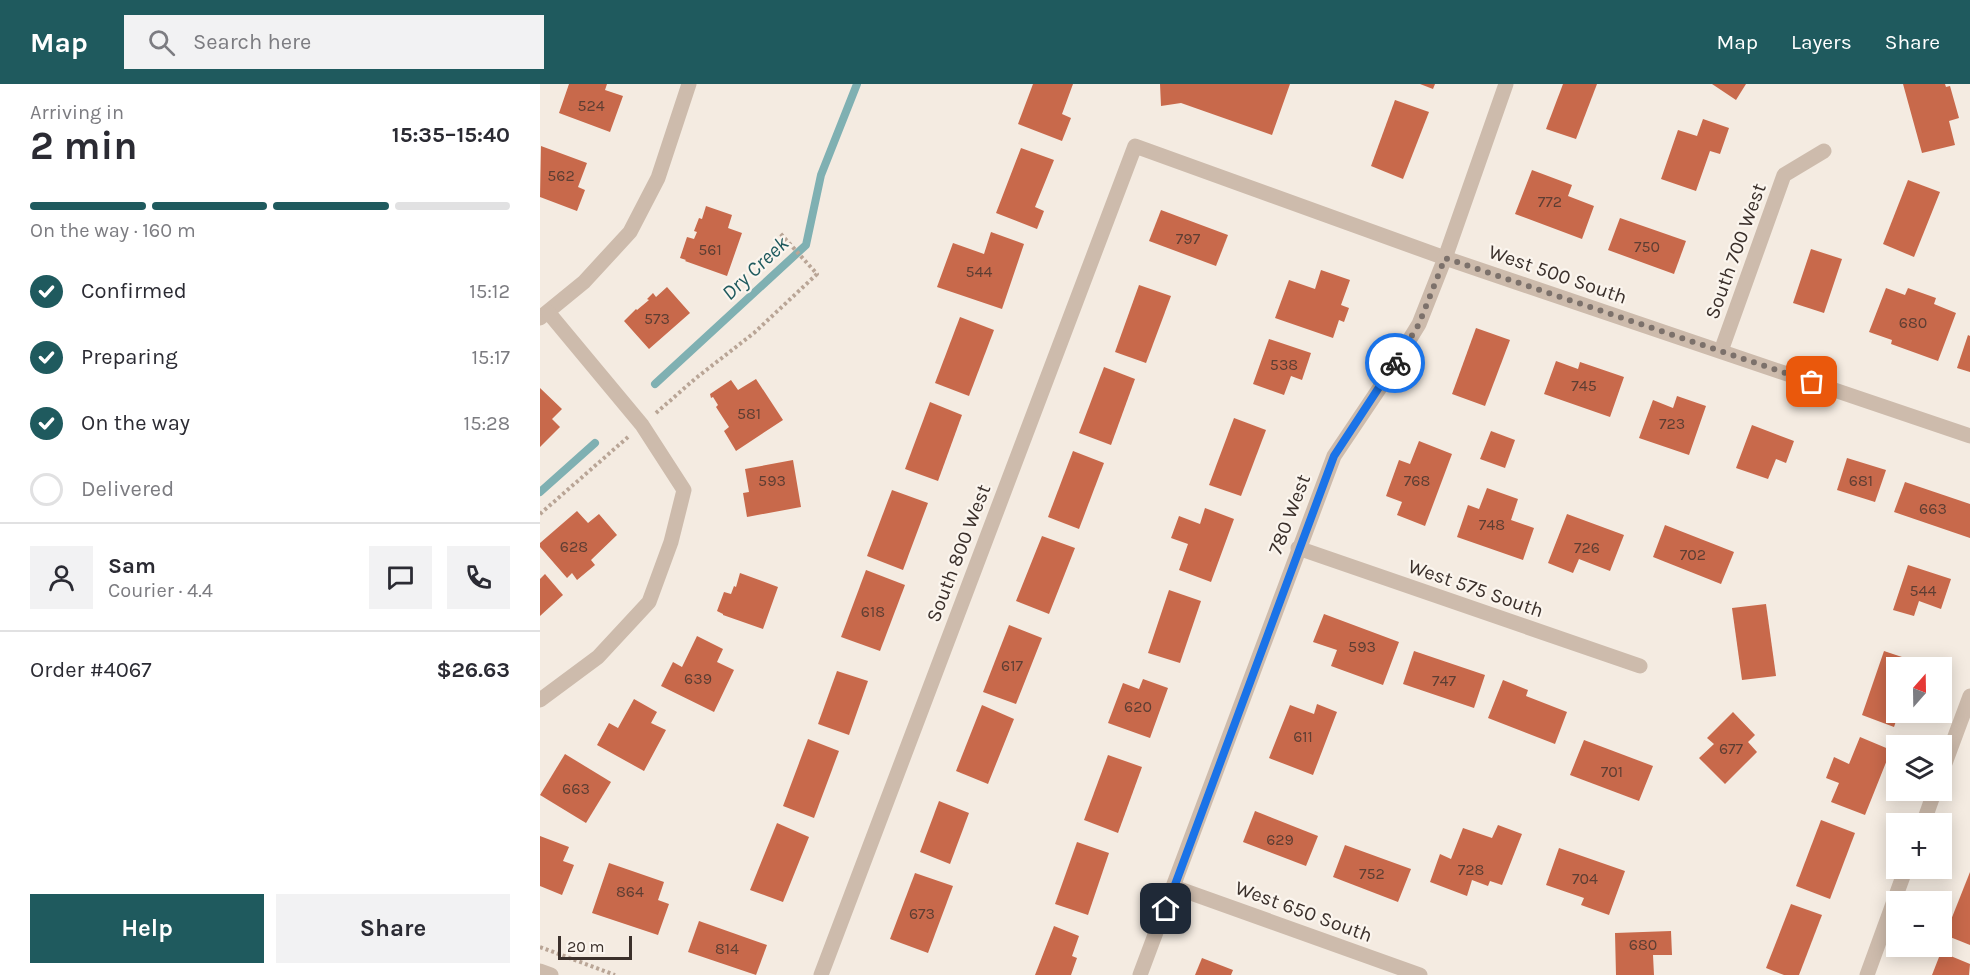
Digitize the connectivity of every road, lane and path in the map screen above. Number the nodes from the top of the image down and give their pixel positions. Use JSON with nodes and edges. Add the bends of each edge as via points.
{"nodes":[{"id":1,"x":689,"y":84,"type":"edge"},
{"id":2,"x":1506,"y":84,"type":"edge"},
{"id":3,"x":1135,"y":146,"type":"joint"},
{"id":4,"x":1824,"y":151,"type":"dead end"},
{"id":5,"x":780,"y":233,"type":"dead end"},
{"id":6,"x":1445,"y":258,"type":"junction"},
{"id":7,"x":544,"y":315,"type":"edge"},
{"id":8,"x":1721,"y":351,"type":"junction"},
{"id":9,"x":642,"y":425,"type":"junction"},
{"id":10,"x":1970,"y":436,"type":"edge"},
{"id":11,"x":540,"y":514,"type":"edge"},
{"id":12,"x":1298,"y":549,"type":"junction"},
{"id":13,"x":1640,"y":666,"type":"dead end"},
{"id":14,"x":1970,"y":696,"type":"edge"},
{"id":15,"x":540,"y":700,"type":"edge"},
{"id":16,"x":1952,"y":744,"type":"edge"},
{"id":17,"x":1902,"y":879,"type":"edge"},
{"id":18,"x":1174,"y":887,"type":"junction"},
{"id":19,"x":540,"y":947,"type":"edge"},
{"id":20,"x":540,"y":971,"type":"edge"},
{"id":21,"x":551,"y":975,"type":"edge"},
{"id":22,"x":615,"y":975,"type":"edge"},
{"id":23,"x":821,"y":975,"type":"edge"},
{"id":24,"x":1140,"y":975,"type":"edge"},
{"id":25,"x":1420,"y":975,"type":"edge"},
{"id":26,"x":1867,"y":975,"type":"edge"}],
"edges":[{"from":1,"to":7,"type":"street","via":[[658,178],[630,232],[584,282]]},
{"from":2,"to":6,"type":"street","name":"780 West"},
{"from":3,"to":6,"type":"street","name":"West 500 South"},
{"from":3,"to":23,"type":"street","name":"South 800 West"},
{"from":4,"to":8,"type":"street","name":"South 700 West","via":[[1784,175]]},
{"from":5,"to":9,"type":"path","via":[[817,274],[754,333]]},
{"from":6,"to":8,"type":"street","name":"West 500 South"},
{"from":6,"to":12,"type":"street","name":"780 West","via":[[1419,324],[1334,456]]},
{"from":7,"to":9,"type":"street"},
{"from":8,"to":10,"type":"street","name":"West 500 South"},
{"from":9,"to":11,"type":"path"},
{"from":9,"to":15,"type":"street","via":[[684,490],[671,542],[649,602],[598,657]]},
{"from":12,"to":13,"type":"street","name":"West 575 South"},
{"from":12,"to":18,"type":"street","name":"780 West"},
{"from":14,"to":16,"type":"street"},
{"from":17,"to":26,"type":"street"},
{"from":18,"to":24,"type":"street","name":"780 West"},
{"from":18,"to":25,"type":"street","name":"West 650 South"},
{"from":19,"to":22,"type":"path"},
{"from":20,"to":21,"type":"street"}]}
